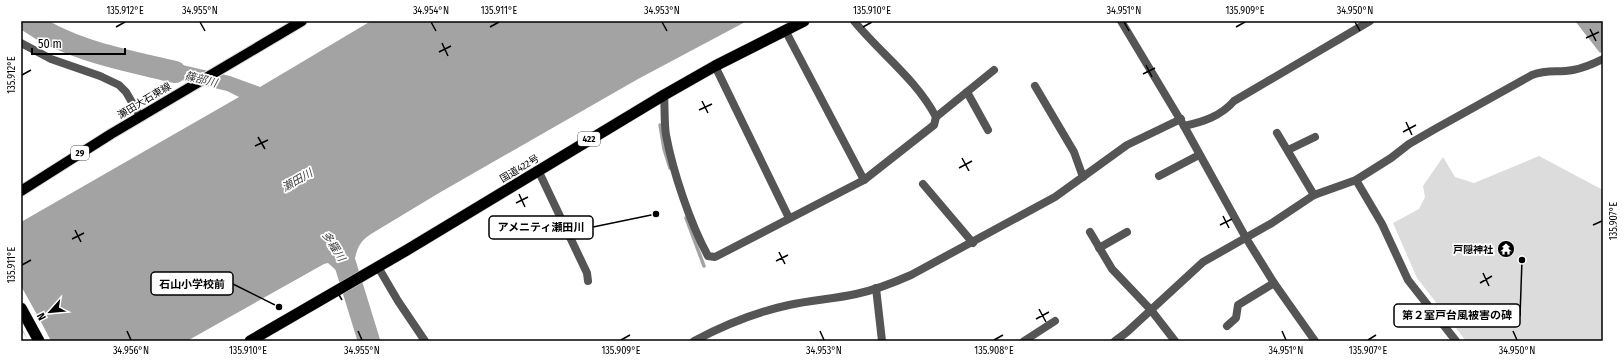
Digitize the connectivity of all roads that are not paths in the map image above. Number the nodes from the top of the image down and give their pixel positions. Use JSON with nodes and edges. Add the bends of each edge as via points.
{"nodes":[{"id":1,"x":302,"y":21,"type":"edge"},
{"id":2,"x":804,"y":21,"type":"edge"},
{"id":3,"x":854,"y":21,"type":"edge"},
{"id":4,"x":1121,"y":21,"type":"edge"},
{"id":5,"x":1370,"y":21,"type":"edge"},
{"id":6,"x":785,"y":30,"type":"junction"},
{"id":7,"x":21,"y":43,"type":"edge"},
{"id":8,"x":1603,"y":59,"type":"edge"},
{"id":9,"x":715,"y":66,"type":"junction"},
{"id":10,"x":994,"y":70,"type":"dead end"},
{"id":11,"x":1035,"y":86,"type":"dead end"},
{"id":12,"x":967,"y":92,"type":"junction"},
{"id":13,"x":664,"y":95,"type":"junction"},
{"id":14,"x":140,"y":116,"type":"junction"},
{"id":15,"x":936,"y":117,"type":"junction"},
{"id":16,"x":1183,"y":123,"type":"junction"},
{"id":17,"x":988,"y":130,"type":"dead end"},
{"id":18,"x":1277,"y":133,"type":"dead end"},
{"id":19,"x":1315,"y":137,"type":"dead end"},
{"id":20,"x":1288,"y":150,"type":"junction"},
{"id":21,"x":1199,"y":155,"type":"junction"},
{"id":22,"x":538,"y":170,"type":"junction"},
{"id":23,"x":1159,"y":176,"type":"dead end"},
{"id":24,"x":1083,"y":177,"type":"junction"},
{"id":25,"x":864,"y":180,"type":"junction"},
{"id":26,"x":1356,"y":180,"type":"junction"},
{"id":27,"x":923,"y":184,"type":"dead end"},
{"id":28,"x":21,"y":191,"type":"edge"},
{"id":29,"x":1314,"y":195,"type":"junction"},
{"id":30,"x":789,"y":218,"type":"junction"},
{"id":31,"x":1090,"y":232,"type":"dead end"},
{"id":32,"x":1127,"y":232,"type":"dead end"},
{"id":33,"x":1246,"y":238,"type":"junction"},
{"id":34,"x":973,"y":243,"type":"junction"},
{"id":35,"x":1099,"y":248,"type":"junction"},
{"id":36,"x":378,"y":267,"type":"junction"},
{"id":37,"x":588,"y":281,"type":"dead end"},
{"id":38,"x":1274,"y":283,"type":"junction"},
{"id":39,"x":876,"y":288,"type":"junction"},
{"id":40,"x":21,"y":308,"type":"edge"},
{"id":41,"x":1150,"y":310,"type":"junction"},
{"id":42,"x":1055,"y":321,"type":"dead end"},
{"id":43,"x":1227,"y":326,"type":"dead end"},
{"id":44,"x":39,"y":341,"type":"edge"},
{"id":45,"x":250,"y":341,"type":"edge"},
{"id":46,"x":425,"y":341,"type":"edge"},
{"id":47,"x":694,"y":341,"type":"edge"},
{"id":48,"x":882,"y":341,"type":"edge"},
{"id":49,"x":1024,"y":341,"type":"edge"},
{"id":50,"x":1115,"y":341,"type":"edge"},
{"id":51,"x":1175,"y":341,"type":"edge"},
{"id":52,"x":1315,"y":341,"type":"edge"},
{"id":53,"x":1456,"y":341,"type":"edge"}],
"edges":[{"from":1,"to":14,"type":"main road","name":"瀬田大石東線","number":"29"},
{"from":2,"to":6,"type":"highway","name":"国道422号","number":"422"},
{"from":3,"to":15,"type":"street","via":[[913,83],[927,100]]},
{"from":4,"to":16,"type":"street"},
{"from":5,"to":16,"type":"street","via":[[1234,101],[1227,109],[1203,122]]},
{"from":6,"to":9,"type":"highway","name":"国道422号","number":"422"},
{"from":6,"to":25,"type":"street"},
{"from":7,"to":14,"type":"street","via":[[119,85]]},
{"from":8,"to":26,"type":"street","via":[[1572,70],[1543,71],[1532,75],[1409,144]]},
{"from":9,"to":13,"type":"highway","name":"国道422号","number":"422"},
{"from":9,"to":30,"type":"street"},
{"from":10,"to":12,"type":"street"},
{"from":11,"to":24,"type":"street","via":[[1074,152]]},
{"from":12,"to":15,"type":"street"},
{"from":12,"to":17,"type":"street"},
{"from":13,"to":22,"type":"highway","name":"国道422号","number":"422"},
{"from":13,"to":30,"type":"street","via":[[666,133],[671,157],[700,241],[708,256],[715,257]]},
{"from":14,"to":28,"type":"main road","name":"瀬田大石東線","number":"29"},
{"from":15,"to":25,"type":"street","via":[[934,125]]},
{"from":16,"to":21,"type":"street"},
{"from":16,"to":24,"type":"street","via":[[1127,145]]},
{"from":18,"to":20,"type":"street"},
{"from":19,"to":20,"type":"street"},
{"from":20,"to":29,"type":"street"},
{"from":21,"to":23,"type":"street"},
{"from":21,"to":33,"type":"street"},
{"from":22,"to":36,"type":"highway","name":"国道422号","number":"422"},
{"from":22,"to":37,"type":"street","via":[[587,273]]},
{"from":24,"to":34,"type":"street","via":[[1049,200]]},
{"from":25,"to":30,"type":"street"},
{"from":26,"to":29,"type":"street"},
{"from":26,"to":53,"type":"street","via":[[1382,224],[1408,280]]},
{"from":27,"to":34,"type":"street"},
{"from":29,"to":33,"type":"street"},
{"from":31,"to":35,"type":"street"},
{"from":32,"to":35,"type":"street"},
{"from":33,"to":38,"type":"street"},
{"from":33,"to":41,"type":"street","via":[[1203,262]]},
{"from":34,"to":39,"type":"street","via":[[911,275]]},
{"from":35,"to":41,"type":"street","via":[[1112,269]]},
{"from":36,"to":45,"type":"highway","name":"国道422号","number":"422"},
{"from":36,"to":46,"type":"street"},
{"from":38,"to":43,"type":"street","via":[[1238,305],[1236,318]]},
{"from":38,"to":52,"type":"street"},
{"from":39,"to":47,"type":"street","via":[[768,310]]},
{"from":39,"to":48,"type":"street"},
{"from":40,"to":44,"type":"highway"},
{"from":41,"to":50,"type":"street"},
{"from":41,"to":51,"type":"street"},
{"from":42,"to":49,"type":"street"}]}
